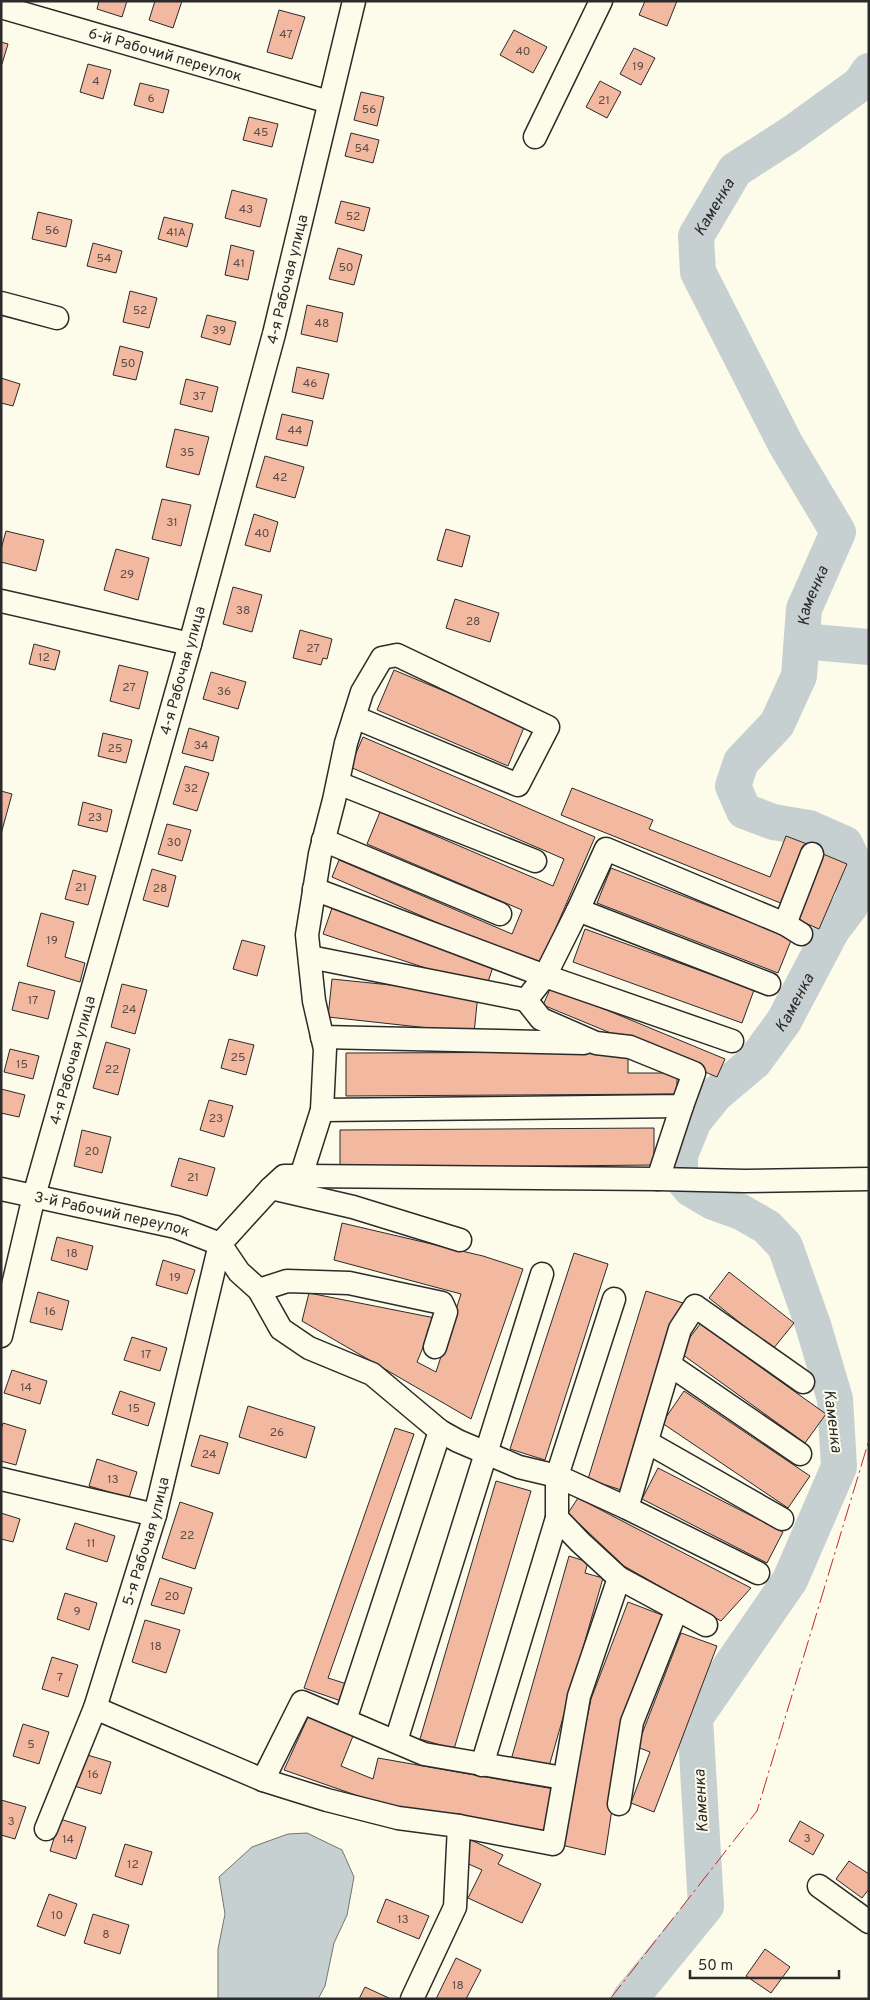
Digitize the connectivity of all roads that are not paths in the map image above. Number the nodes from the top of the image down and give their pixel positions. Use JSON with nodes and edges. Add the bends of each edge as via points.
{"nodes":[{"id":1,"x":354,"y":1,"type":"edge"},
{"id":2,"x":601,"y":1,"type":"edge"},
{"id":3,"x":1,"y":7,"type":"edge"},
{"id":4,"x":329,"y":102,"type":"junction"},
{"id":5,"x":535,"y":137,"type":"dead end"},
{"id":6,"x":1,"y":303,"type":"edge"},
{"id":7,"x":57,"y":318,"type":"dead end"},
{"id":8,"x":1,"y":601,"type":"edge"},
{"id":9,"x":190,"y":644,"type":"junction"},
{"id":10,"x":354,"y":717,"type":"junction"},
{"id":11,"x":338,"y":783,"type":"junction"},
{"id":12,"x":323,"y":840,"type":"junction"},
{"id":13,"x":812,"y":854,"type":"dead end"},
{"id":14,"x":534,"y":861,"type":"dead end"},
{"id":15,"x":314,"y":888,"type":"junction"},
{"id":16,"x":578,"y":910,"type":"junction"},
{"id":17,"x":500,"y":914,"type":"dead end"},
{"id":18,"x":310,"y":957,"type":"junction"},
{"id":19,"x":545,"y":976,"type":"junction"},
{"id":20,"x":768,"y":984,"type":"dead end"},
{"id":21,"x":526,"y":1000,"type":"junction"},
{"id":22,"x":322,"y":1037,"type":"junction"},
{"id":23,"x":732,"y":1040,"type":"dead end"},
{"id":24,"x":596,"y":1043,"type":"junction"},
{"id":25,"x":682,"y":1106,"type":"junction"},
{"id":26,"x":322,"y":1110,"type":"junction"},
{"id":27,"x":301,"y":1176,"type":"junction"},
{"id":28,"x":658,"y":1179,"type":"junction"},
{"id":29,"x":869,"y":1179,"type":"edge"},
{"id":30,"x":271,"y":1188,"type":"junction"},
{"id":31,"x":1,"y":1189,"type":"edge"},
{"id":32,"x":34,"y":1196,"type":"junction"},
{"id":33,"x":460,"y":1240,"type":"dead end"},
{"id":34,"x":220,"y":1244,"type":"junction"},
{"id":35,"x":542,"y":1274,"type":"dead end"},
{"id":36,"x":260,"y":1290,"type":"junction"},
{"id":37,"x":614,"y":1299,"type":"dead end"},
{"id":38,"x":1,"y":1336,"type":"edge"},
{"id":39,"x":435,"y":1347,"type":"dead end"},
{"id":40,"x":670,"y":1365,"type":"junction"},
{"id":41,"x":803,"y":1382,"type":"dead end"},
{"id":42,"x":440,"y":1431,"type":"junction"},
{"id":43,"x":647,"y":1442,"type":"junction"},
{"id":44,"x":487,"y":1454,"type":"junction"},
{"id":45,"x":800,"y":1454,"type":"dead end"},
{"id":46,"x":557,"y":1476,"type":"junction"},
{"id":47,"x":1,"y":1479,"type":"edge"},
{"id":48,"x":627,"y":1508,"type":"junction"},
{"id":49,"x":155,"y":1515,"type":"junction"},
{"id":50,"x":557,"y":1518,"type":"junction"},
{"id":51,"x":782,"y":1519,"type":"dead end"},
{"id":52,"x":758,"y":1573,"type":"dead end"},
{"id":53,"x":619,"y":1578,"type":"junction"},
{"id":54,"x":677,"y":1609,"type":"junction"},
{"id":55,"x":706,"y":1625,"type":"dead end"},
{"id":56,"x":95,"y":1708,"type":"junction"},
{"id":57,"x":345,"y":1720,"type":"junction"},
{"id":58,"x":396,"y":1741,"type":"junction"},
{"id":59,"x":482,"y":1765,"type":"junction"},
{"id":60,"x":563,"y":1778,"type":"junction"},
{"id":61,"x":263,"y":1780,"type":"junction"},
{"id":62,"x":619,"y":1804,"type":"dead end"},
{"id":63,"x":459,"y":1826,"type":"junction"},
{"id":64,"x":46,"y":1829,"type":"dead end"},
{"id":65,"x":819,"y":1886,"type":"dead end"},
{"id":66,"x":869,"y":1922,"type":"edge"},
{"id":67,"x":412,"y":1999,"type":"edge"}],
"edges":[{"from":1,"to":4,"type":"street","name":"4-я Рабочая улица"},
{"from":2,"to":5,"type":"street"},
{"from":3,"to":4,"type":"street","name":"6-й Рабочий переулок"},
{"from":4,"to":9,"type":"street","name":"4-я Рабочая улица","via":[[274,334]]},
{"from":6,"to":7,"type":"street"},
{"from":8,"to":9,"type":"street"},
{"from":9,"to":32,"type":"street","name":"4-я Рабочая улица"},
{"from":10,"to":10,"type":"street","via":[[362,692],[382,658],[397,655],[548,727],[518,785]]},
{"from":10,"to":11,"type":"street"},
{"from":11,"to":12,"type":"street"},
{"from":11,"to":14,"type":"street"},
{"from":12,"to":15,"type":"street"},
{"from":12,"to":17,"type":"street"},
{"from":13,"to":16,"type":"street","via":[[793,928],[606,849]]},
{"from":15,"to":18,"type":"street","via":[[307,935]]},
{"from":15,"to":19,"type":"street"},
{"from":16,"to":19,"type":"street"},
{"from":16,"to":20,"type":"street"},
{"from":18,"to":21,"type":"street"},
{"from":18,"to":22,"type":"street","via":[[314,1001]]},
{"from":19,"to":21,"type":"street"},
{"from":19,"to":23,"type":"street"},
{"from":21,"to":24,"type":"street","via":[[541,1019]]},
{"from":22,"to":24,"type":"street"},
{"from":22,"to":26,"type":"street","via":[[325,1049]]},
{"from":24,"to":25,"type":"street","via":[[630,1047],[694,1073]]},
{"from":25,"to":26,"type":"street"},
{"from":25,"to":28,"type":"street"},
{"from":26,"to":27,"type":"street"},
{"from":27,"to":28,"type":"street"},
{"from":27,"to":30,"type":"street","via":[[284,1176]]},
{"from":28,"to":29,"type":"street"},
{"from":30,"to":33,"type":"street","via":[[353,1207]]},
{"from":30,"to":34,"type":"street"},
{"from":31,"to":32,"type":"street","name":"3-й Рабочий переулок"},
{"from":32,"to":34,"type":"street","name":"3-й Рабочий переулок","via":[[176,1227]]},
{"from":32,"to":38,"type":"street","name":"4-я Рабочая улица"},
{"from":34,"to":36,"type":"street","via":[[239,1272]]},
{"from":34,"to":49,"type":"street","name":"5-я Рабочая улица"},
{"from":35,"to":44,"type":"street"},
{"from":36,"to":39,"type":"street","via":[[287,1281],[350,1283],[442,1303],[446,1312]]},
{"from":36,"to":42,"type":"street","via":[[280,1329],[309,1348],[372,1374]]},
{"from":37,"to":46,"type":"street"},
{"from":40,"to":41,"type":"street","via":[[680,1329],[695,1306]]},
{"from":40,"to":43,"type":"street"},
{"from":40,"to":45,"type":"street"},
{"from":42,"to":44,"type":"street"},
{"from":42,"to":57,"type":"street"},
{"from":43,"to":48,"type":"street"},
{"from":43,"to":51,"type":"street"},
{"from":44,"to":46,"type":"street","via":[[519,1467]]},
{"from":44,"to":58,"type":"street"},
{"from":46,"to":48,"type":"street"},
{"from":46,"to":50,"type":"street"},
{"from":47,"to":49,"type":"street"},
{"from":48,"to":52,"type":"street"},
{"from":49,"to":56,"type":"street","name":"5-я Рабочая улица"},
{"from":50,"to":53,"type":"street"},
{"from":50,"to":59,"type":"street"},
{"from":53,"to":54,"type":"street"},
{"from":53,"to":60,"type":"street","via":[[579,1696]]},
{"from":54,"to":55,"type":"street"},
{"from":54,"to":62,"type":"street","via":[[632,1722]]},
{"from":56,"to":61,"type":"street"},
{"from":56,"to":64,"type":"street","name":"5-я Рабочая улица"},
{"from":57,"to":58,"type":"street"},
{"from":57,"to":61,"type":"street","via":[[302,1702]]},
{"from":58,"to":59,"type":"street","via":[[424,1754]]},
{"from":59,"to":60,"type":"street"},
{"from":60,"to":63,"type":"street","via":[[553,1844]]},
{"from":61,"to":63,"type":"street","via":[[398,1818]]},
{"from":63,"to":67,"type":"street","via":[[455,1907]]},
{"from":65,"to":66,"type":"street"}]}
